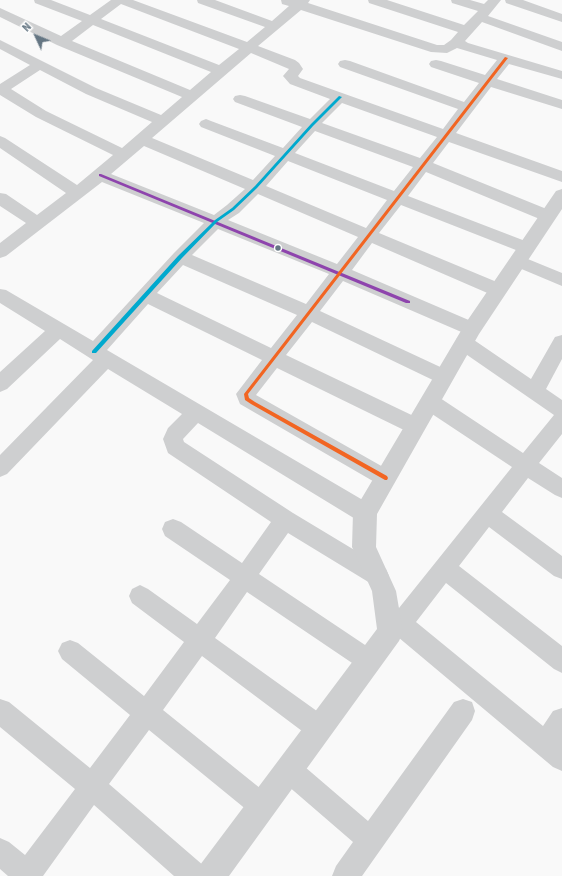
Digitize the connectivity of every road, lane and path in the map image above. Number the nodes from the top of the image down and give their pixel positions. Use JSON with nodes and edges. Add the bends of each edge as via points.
{"nodes":[{"id":1,"x":40,"y":0,"type":"edge"},
{"id":2,"x":120,"y":0,"type":"edge"},
{"id":3,"x":203,"y":0,"type":"edge"},
{"id":4,"x":374,"y":0,"type":"edge"},
{"id":5,"x":457,"y":0,"type":"edge"},
{"id":6,"x":511,"y":0,"type":"edge"},
{"id":7,"x":295,"y":2,"type":"edge"},
{"id":8,"x":487,"y":9,"type":"edge"},
{"id":9,"x":0,"y":12,"type":"edge"},
{"id":10,"x":562,"y":18,"type":"edge"},
{"id":11,"x":92,"y":20,"type":"junction"},
{"id":12,"x":274,"y":26,"type":"junction"},
{"id":13,"x":466,"y":30,"type":"junction"},
{"id":14,"x":62,"y":42,"type":"junction"},
{"id":15,"x":458,"y":42,"type":"junction"},
{"id":16,"x":0,"y":44,"type":"edge"},
{"id":17,"x":562,"y":47,"type":"edge"},
{"id":18,"x":248,"y":48,"type":"junction"},
{"id":19,"x":506,"y":58,"type":"junction"},
{"id":20,"x":345,"y":64,"type":"dead end"},
{"id":21,"x":436,"y":64,"type":"dead end"},
{"id":22,"x":39,"y":65,"type":"junction"},
{"id":23,"x":221,"y":71,"type":"junction"},
{"id":24,"x":562,"y":75,"type":"edge"},
{"id":25,"x":488,"y":81,"type":"junction"},
{"id":26,"x":0,"y":89,"type":"edge"},
{"id":27,"x":192,"y":96,"type":"junction"},
{"id":28,"x":340,"y":98,"type":"junction"},
{"id":29,"x":240,"y":99,"type":"dead end"},
{"id":30,"x":562,"y":105,"type":"edge"},
{"id":31,"x":468,"y":108,"type":"junction"},
{"id":32,"x":162,"y":121,"type":"junction"},
{"id":33,"x":206,"y":124,"type":"dead end"},
{"id":34,"x":312,"y":125,"type":"junction"},
{"id":35,"x":446,"y":136,"type":"junction"},
{"id":36,"x":141,"y":138,"type":"junction"},
{"id":37,"x":0,"y":141,"type":"edge"},
{"id":38,"x":123,"y":154,"type":"junction"},
{"id":39,"x":285,"y":154,"type":"junction"},
{"id":40,"x":423,"y":165,"type":"junction"},
{"id":41,"x":100,"y":174,"type":"junction"},
{"id":42,"x":256,"y":187,"type":"junction"},
{"id":43,"x":76,"y":192,"type":"junction"},
{"id":44,"x":559,"y":197,"type":"edge"},
{"id":45,"x":0,"y":198,"type":"edge"},
{"id":46,"x":398,"y":198,"type":"junction"},
{"id":47,"x":216,"y":221,"type":"junction"},
{"id":48,"x":37,"y":223,"type":"junction"},
{"id":49,"x":368,"y":236,"type":"junction"},
{"id":50,"x":0,"y":252,"type":"edge"},
{"id":51,"x":522,"y":254,"type":"junction"},
{"id":52,"x":180,"y":257,"type":"junction"},
{"id":53,"x":340,"y":272,"type":"junction"},
{"id":54,"x":562,"y":280,"type":"edge"},
{"id":55,"x":498,"y":290,"type":"junction"},
{"id":56,"x":145,"y":294,"type":"junction"},
{"id":57,"x":0,"y":295,"type":"edge"},
{"id":58,"x":309,"y":313,"type":"junction"},
{"id":59,"x":58,"y":330,"type":"junction"},
{"id":60,"x":468,"y":336,"type":"junction"},
{"id":61,"x":562,"y":342,"type":"edge"},
{"id":62,"x":100,"y":355,"type":"junction"},
{"id":63,"x":274,"y":357,"type":"junction"},
{"id":64,"x":444,"y":377,"type":"junction"},
{"id":65,"x":0,"y":384,"type":"edge"},
{"id":66,"x":534,"y":392,"type":"junction"},
{"id":67,"x":430,"y":402,"type":"junction"},
{"id":68,"x":562,"y":410,"type":"edge"},
{"id":69,"x":196,"y":412,"type":"junction"},
{"id":70,"x":562,"y":418,"type":"edge"},
{"id":71,"x":415,"y":426,"type":"junction"},
{"id":72,"x":526,"y":464,"type":"junction"},
{"id":73,"x":0,"y":468,"type":"edge"},
{"id":74,"x":385,"y":478,"type":"junction"},
{"id":75,"x":562,"y":489,"type":"edge"},
{"id":76,"x":365,"y":513,"type":"junction"},
{"id":77,"x":487,"y":513,"type":"junction"},
{"id":78,"x":285,"y":520,"type":"junction"},
{"id":79,"x":173,"y":529,"type":"dead end"},
{"id":80,"x":444,"y":568,"type":"junction"},
{"id":81,"x":562,"y":569,"type":"edge"},
{"id":82,"x":378,"y":576,"type":"junction"},
{"id":83,"x":244,"y":578,"type":"junction"},
{"id":84,"x":140,"y":596,"type":"dead end"},
{"id":85,"x":394,"y":618,"type":"junction"},
{"id":86,"x":200,"y":640,"type":"junction"},
{"id":87,"x":70,"y":651,"type":"dead end"},
{"id":88,"x":369,"y":661,"type":"junction"},
{"id":89,"x":562,"y":661,"type":"edge"},
{"id":90,"x":0,"y":711,"type":"edge"},
{"id":91,"x":462,"y":711,"type":"dead end"},
{"id":92,"x":147,"y":712,"type":"junction"},
{"id":93,"x":562,"y":720,"type":"edge"},
{"id":94,"x":319,"y":728,"type":"junction"},
{"id":95,"x":554,"y":751,"type":"edge"},
{"id":96,"x":289,"y":770,"type":"junction"},
{"id":97,"x":93,"y":787,"type":"junction"},
{"id":98,"x":262,"y":806,"type":"junction"},
{"id":99,"x":370,"y":840,"type":"junction"},
{"id":100,"x":0,"y":851,"type":"edge"},
{"id":101,"x":28,"y":876,"type":"edge"},
{"id":102,"x":194,"y":876,"type":"edge"},
{"id":103,"x":211,"y":876,"type":"edge"},
{"id":104,"x":346,"y":876,"type":"edge"}],
"edges":[{"from":1,"to":11,"type":"street"},
{"from":2,"to":11,"type":"street"},
{"from":2,"to":18,"type":"street"},
{"from":3,"to":12,"type":"street"},
{"from":4,"to":13,"type":"street"},
{"from":5,"to":8,"type":"street"},
{"from":6,"to":10,"type":"street"},
{"from":7,"to":12,"type":"street"},
{"from":7,"to":15,"type":"street","via":[[436,49],[447,49]]},
{"from":8,"to":13,"type":"street"},
{"from":8,"to":17,"type":"street"},
{"from":9,"to":14,"type":"street"},
{"from":11,"to":14,"type":"street"},
{"from":11,"to":23,"type":"street"},
{"from":12,"to":18,"type":"street"},
{"from":13,"to":15,"type":"street"},
{"from":14,"to":27,"type":"street"},
{"from":15,"to":19,"type":"street","via":[[463,46]]},
{"from":16,"to":22,"type":"street"},
{"from":18,"to":23,"type":"street"},
{"from":18,"to":28,"type":"street","via":[[294,66],[296,69],[290,76],[295,81]]},
{"from":19,"to":24,"type":"street"},
{"from":19,"to":25,"type":"street"},
{"from":20,"to":31,"type":"street"},
{"from":21,"to":25,"type":"street"},
{"from":22,"to":26,"type":"street"},
{"from":22,"to":32,"type":"street","via":[[90,91]]},
{"from":23,"to":27,"type":"street"},
{"from":25,"to":30,"type":"street"},
{"from":25,"to":31,"type":"street"},
{"from":26,"to":38,"type":"street","via":[[41,114]]},
{"from":27,"to":32,"type":"street"},
{"from":28,"to":34,"type":"street"},
{"from":28,"to":35,"type":"street"},
{"from":29,"to":34,"type":"street"},
{"from":31,"to":35,"type":"street"},
{"from":32,"to":36,"type":"street"},
{"from":33,"to":39,"type":"street"},
{"from":34,"to":39,"type":"street"},
{"from":34,"to":40,"type":"street"},
{"from":35,"to":40,"type":"street"},
{"from":35,"to":44,"type":"street"},
{"from":36,"to":38,"type":"street"},
{"from":36,"to":42,"type":"street"},
{"from":37,"to":43,"type":"street"},
{"from":38,"to":41,"type":"street"},
{"from":39,"to":42,"type":"street"},
{"from":39,"to":46,"type":"street"},
{"from":40,"to":44,"type":"street"},
{"from":40,"to":46,"type":"street"},
{"from":41,"to":43,"type":"street"},
{"from":41,"to":47,"type":"street"},
{"from":42,"to":47,"type":"street"},
{"from":42,"to":49,"type":"street"},
{"from":43,"to":48,"type":"street"},
{"from":44,"to":51,"type":"street"},
{"from":45,"to":48,"type":"street"},
{"from":46,"to":49,"type":"street"},
{"from":46,"to":51,"type":"street"},
{"from":47,"to":52,"type":"street"},
{"from":47,"to":53,"type":"street"},
{"from":48,"to":50,"type":"street"},
{"from":49,"to":53,"type":"street"},
{"from":49,"to":55,"type":"street"},
{"from":51,"to":54,"type":"street"},
{"from":51,"to":55,"type":"street"},
{"from":52,"to":56,"type":"street"},
{"from":52,"to":58,"type":"street"},
{"from":53,"to":58,"type":"street"},
{"from":53,"to":60,"type":"street"},
{"from":55,"to":60,"type":"street"},
{"from":56,"to":62,"type":"street"},
{"from":56,"to":63,"type":"street"},
{"from":57,"to":59,"type":"street"},
{"from":58,"to":63,"type":"street"},
{"from":58,"to":64,"type":"street"},
{"from":59,"to":62,"type":"street"},
{"from":59,"to":65,"type":"street"},
{"from":60,"to":64,"type":"street"},
{"from":60,"to":66,"type":"street"},
{"from":61,"to":66,"type":"street"},
{"from":62,"to":69,"type":"street"},
{"from":62,"to":73,"type":"street"},
{"from":63,"to":71,"type":"street"},
{"from":63,"to":74,"type":"street","via":[[246,394],[247,400]]},
{"from":64,"to":67,"type":"street"},
{"from":66,"to":68,"type":"street"},
{"from":67,"to":71,"type":"street"},
{"from":67,"to":72,"type":"street"},
{"from":69,"to":76,"type":"street"},
{"from":69,"to":78,"type":"street","via":[[175,434],[175,447]]},
{"from":70,"to":72,"type":"street"},
{"from":71,"to":74,"type":"street"},
{"from":72,"to":75,"type":"street"},
{"from":72,"to":77,"type":"street"},
{"from":74,"to":76,"type":"street"},
{"from":76,"to":82,"type":"street","via":[[364,547]]},
{"from":77,"to":80,"type":"street"},
{"from":77,"to":81,"type":"street"},
{"from":78,"to":82,"type":"street"},
{"from":78,"to":83,"type":"street"},
{"from":79,"to":83,"type":"street"},
{"from":80,"to":85,"type":"street"},
{"from":80,"to":89,"type":"street"},
{"from":82,"to":85,"type":"street"},
{"from":83,"to":86,"type":"street"},
{"from":83,"to":88,"type":"street"},
{"from":84,"to":86,"type":"street"},
{"from":85,"to":88,"type":"street","via":[[390,632]]},
{"from":85,"to":95,"type":"street"},
{"from":86,"to":92,"type":"street"},
{"from":86,"to":94,"type":"street"},
{"from":87,"to":92,"type":"street"},
{"from":88,"to":94,"type":"street"},
{"from":90,"to":97,"type":"street"},
{"from":91,"to":99,"type":"street"},
{"from":92,"to":97,"type":"street"},
{"from":92,"to":98,"type":"street"},
{"from":93,"to":95,"type":"street"},
{"from":94,"to":96,"type":"street"},
{"from":96,"to":98,"type":"street"},
{"from":96,"to":99,"type":"street"},
{"from":97,"to":101,"type":"street"},
{"from":97,"to":102,"type":"street"},
{"from":98,"to":103,"type":"street"},
{"from":99,"to":104,"type":"street"},
{"from":100,"to":101,"type":"street"}]}
